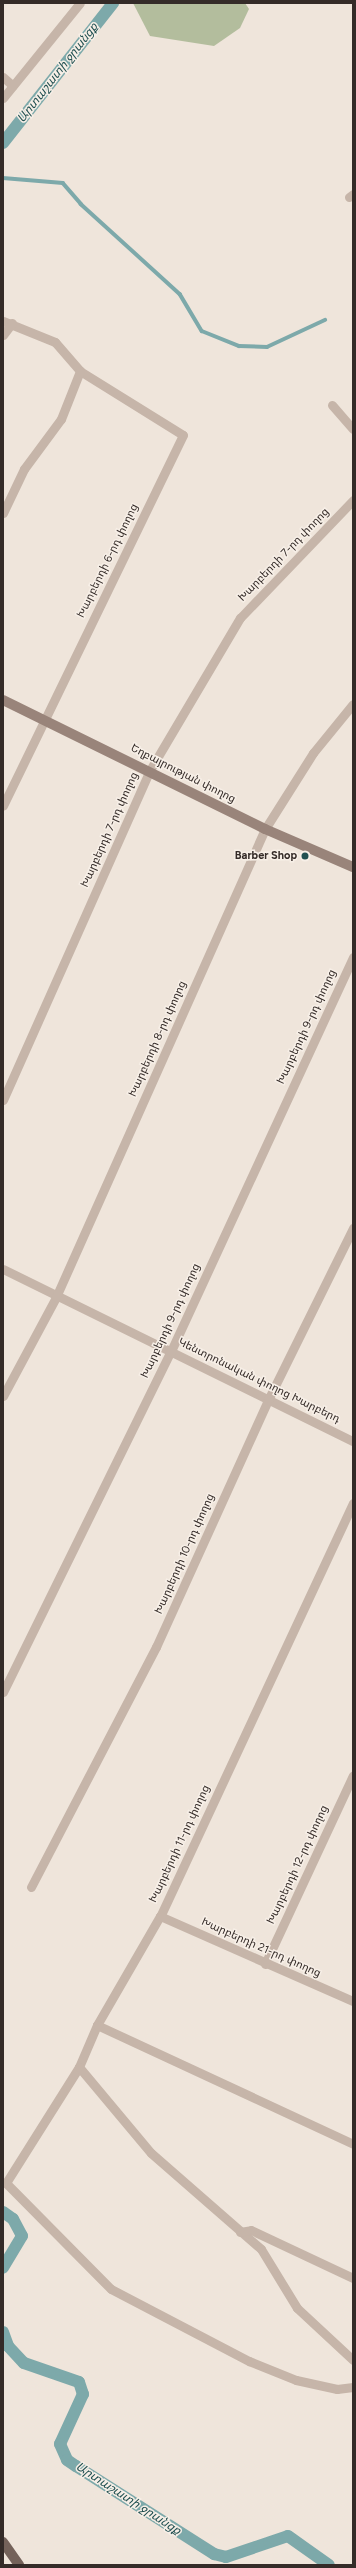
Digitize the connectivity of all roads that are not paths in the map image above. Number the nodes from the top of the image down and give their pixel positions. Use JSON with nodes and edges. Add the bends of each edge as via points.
{"nodes":[{"id":1,"x":80,"y":3,"type":"edge"},
{"id":2,"x":3,"y":77,"type":"edge"},
{"id":3,"x":12,"y":86,"type":"junction"},
{"id":4,"x":3,"y":98,"type":"edge"},
{"id":5,"x":3,"y":321,"type":"edge"},
{"id":6,"x":12,"y":323,"type":"junction"},
{"id":7,"x":3,"y":335,"type":"edge"},
{"id":8,"x":80,"y":371,"type":"junction"},
{"id":9,"x":332,"y":405,"type":"dead end"},
{"id":10,"x":353,"y":429,"type":"edge"},
{"id":11,"x":353,"y":500,"type":"edge"},
{"id":12,"x":3,"y":513,"type":"edge"},
{"id":13,"x":3,"y":700,"type":"edge"},
{"id":14,"x":353,"y":704,"type":"edge"},
{"id":15,"x":44,"y":719,"type":"junction"},
{"id":16,"x":150,"y":770,"type":"junction"},
{"id":17,"x":3,"y":806,"type":"edge"},
{"id":18,"x":265,"y":829,"type":"junction"},
{"id":19,"x":353,"y":868,"type":"edge"},
{"id":20,"x":353,"y":957,"type":"edge"},
{"id":21,"x":3,"y":1100,"type":"edge"},
{"id":22,"x":353,"y":1228,"type":"edge"},
{"id":23,"x":3,"y":1269,"type":"edge"},
{"id":24,"x":56,"y":1297,"type":"junction"},
{"id":25,"x":171,"y":1351,"type":"junction"},
{"id":26,"x":3,"y":1396,"type":"edge"},
{"id":27,"x":269,"y":1398,"type":"junction"},
{"id":28,"x":353,"y":1441,"type":"edge"},
{"id":29,"x":353,"y":1503,"type":"edge"},
{"id":30,"x":3,"y":1692,"type":"edge"},
{"id":31,"x":353,"y":1775,"type":"edge"},
{"id":32,"x":31,"y":1887,"type":"dead end"},
{"id":33,"x":160,"y":1916,"type":"junction"},
{"id":34,"x":265,"y":1964,"type":"junction"},
{"id":35,"x":353,"y":2001,"type":"edge"},
{"id":36,"x":97,"y":2025,"type":"junction"},
{"id":37,"x":79,"y":2067,"type":"junction"},
{"id":38,"x":353,"y":2144,"type":"edge"},
{"id":39,"x":240,"y":2232,"type":"junction"},
{"id":40,"x":353,"y":2278,"type":"edge"},
{"id":41,"x":353,"y":2360,"type":"edge"},
{"id":42,"x":353,"y":2387,"type":"edge"},
{"id":43,"x":3,"y":2542,"type":"edge"},
{"id":44,"x":19,"y":2565,"type":"edge"}],
"edges":[{"from":1,"to":3,"type":"street"},
{"from":2,"to":3,"type":"street"},
{"from":3,"to":4,"type":"street"},
{"from":5,"to":6,"type":"street"},
{"from":6,"to":7,"type":"street"},
{"from":6,"to":8,"type":"street","via":[[55,342]]},
{"from":8,"to":12,"type":"street","via":[[61,419],[24,470]]},
{"from":8,"to":15,"type":"street","name":"Խարբերդի 6-րդ փողոց","via":[[183,435]]},
{"from":9,"to":10,"type":"street"},
{"from":11,"to":16,"type":"street","name":"Խարբերդի 7-րդ փողոց","via":[[240,618]]},
{"from":13,"to":15,"type":"street","name":"Եղբայրության փողոց"},
{"from":14,"to":18,"type":"street","name":"Խարբերդի 8-րդ փողոց","via":[[313,753]]},
{"from":15,"to":16,"type":"street","name":"Եղբայրության փողոց"},
{"from":15,"to":17,"type":"street","name":"Խարբերդի 6-րդ փողոց"},
{"from":16,"to":18,"type":"street","name":"Եղբայրության փողոց"},
{"from":16,"to":21,"type":"street","name":"Խարբերդի 7-րդ փողոց"},
{"from":18,"to":19,"type":"street","name":"Եղբայրության փողոց"},
{"from":18,"to":24,"type":"street","name":"Խարբերդի 8-րդ փողոց"},
{"from":20,"to":25,"type":"street","name":"Խարբերդի 9-րդ փողոց"},
{"from":22,"to":27,"type":"street","name":"Խարբերդի 10-րդ փողոց"},
{"from":23,"to":24,"type":"street","name":"Կենտրոնական փողոց Խարբերդ"},
{"from":24,"to":25,"type":"street","name":"Կենտրոնական փողոց Խարբերդ"},
{"from":24,"to":26,"type":"street","name":"Խարբերդի 8-րդ փողոց"},
{"from":25,"to":27,"type":"street","name":"Կենտրոնական փողոց Խարբերդ"},
{"from":25,"to":30,"type":"street","name":"Խարբերդի 9-րդ փողոց"},
{"from":27,"to":28,"type":"street","name":"Կենտրոնական փողոց Խարբերդ"},
{"from":27,"to":32,"type":"street","name":"Խարբերդի 10-րդ փողոց","via":[[156,1647]]},
{"from":29,"to":33,"type":"street","name":"Խարբերդի 11-րդ փողոց"},
{"from":31,"to":34,"type":"street","name":"Խարբերդի 12-րդ փողոց"},
{"from":33,"to":34,"type":"street","name":"Խարբերդի 21-րդ փողոց"},
{"from":33,"to":36,"type":"street","name":"Խարբերդի 11-րդ փողոց"},
{"from":34,"to":35,"type":"street","name":"Խարբերդի 21-րդ փողոց"},
{"from":36,"to":37,"type":"street","name":"Խարբերդի 11-րդ փողոց"},
{"from":36,"to":38,"type":"street"},
{"from":37,"to":39,"type":"street","via":[[151,2153]]},
{"from":37,"to":42,"type":"street","name":"Խարբերդի 11-րդ փողոց","via":[[6,2183],[111,2289],[255,2364],[296,2380],[338,2389]]},
{"from":39,"to":40,"type":"street","via":[[251,2230]]},
{"from":39,"to":41,"type":"street","via":[[261,2249],[297,2308]]},
{"from":43,"to":44,"type":"main road"}]}
